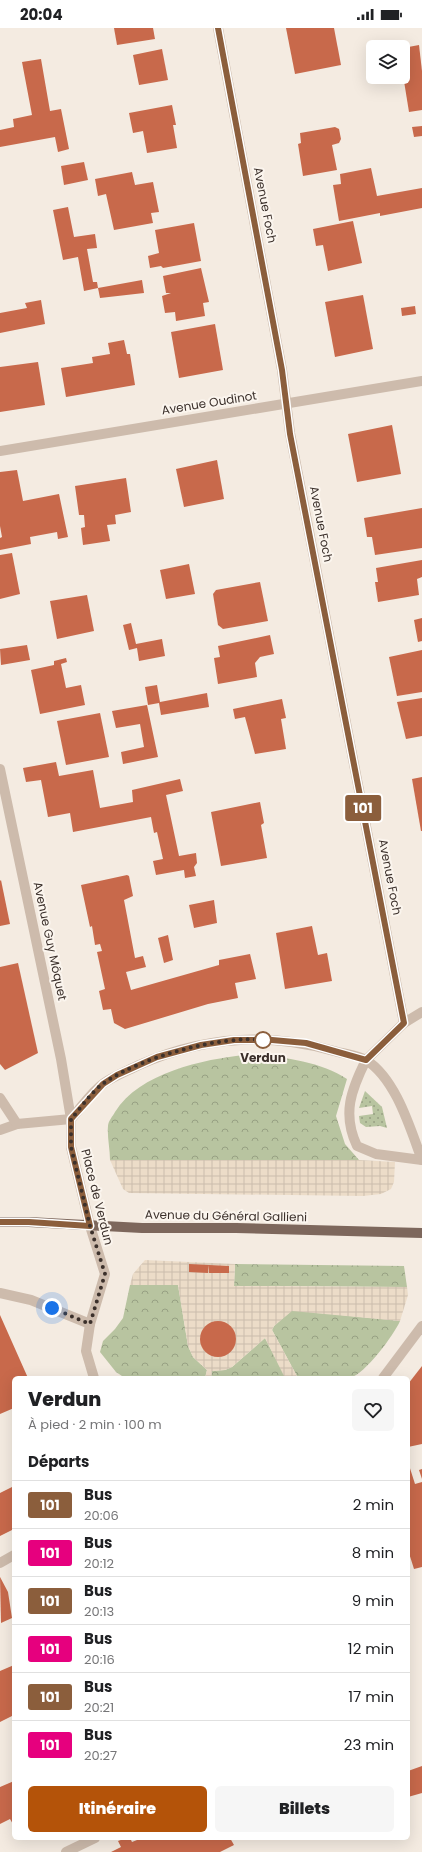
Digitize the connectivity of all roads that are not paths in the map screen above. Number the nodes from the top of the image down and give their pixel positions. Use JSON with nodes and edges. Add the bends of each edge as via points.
{"nodes":[{"id":1,"x":218,"y":28,"type":"edge"},
{"id":2,"x":422,"y":381,"type":"edge"},
{"id":3,"x":286,"y":403,"type":"junction"},
{"id":4,"x":0,"y":451,"type":"edge"},
{"id":5,"x":0,"y":769,"type":"edge"},
{"id":6,"x":422,"y":1012,"type":"edge"},
{"id":7,"x":404,"y":1023,"type":"junction"},
{"id":8,"x":366,"y":1060,"type":"junction"},
{"id":9,"x":0,"y":1098,"type":"edge"},
{"id":10,"x":71,"y":1119,"type":"junction"},
{"id":11,"x":17,"y":1124,"type":"junction"},
{"id":12,"x":0,"y":1130,"type":"edge"},
{"id":13,"x":422,"y":1160,"type":"edge"},
{"id":14,"x":0,"y":1222,"type":"edge"},
{"id":15,"x":90,"y":1226,"type":"junction"},
{"id":16,"x":422,"y":1233,"type":"edge"},
{"id":17,"x":0,"y":1293,"type":"edge"},
{"id":18,"x":90,"y":1324,"type":"junction"},
{"id":19,"x":422,"y":1326,"type":"edge"},
{"id":20,"x":93,"y":1376,"type":"edge"},
{"id":21,"x":384,"y":1376,"type":"edge"},
{"id":22,"x":12,"y":1557,"type":"edge"},
{"id":23,"x":0,"y":1563,"type":"edge"},
{"id":24,"x":91,"y":1840,"type":"edge"},
{"id":25,"x":66,"y":1852,"type":"edge"}],
"edges":[{"from":1,"to":3,"type":"street","name":"Avenue Foch"},
{"from":2,"to":3,"type":"street","name":"Avenue Oudinot"},
{"from":3,"to":4,"type":"street","name":"Avenue Oudinot"},
{"from":3,"to":7,"type":"street","name":"Avenue Foch"},
{"from":5,"to":10,"type":"street","name":"Avenue Guy Môquet","via":[[60,1052]]},
{"from":6,"to":7,"type":"street"},
{"from":7,"to":8,"type":"street"},
{"from":8,"to":10,"type":"street","via":[[306,1043],[272,1040],[224,1041],[201,1045],[157,1057],[112,1078],[103,1084]]},
{"from":8,"to":13,"type":"street","via":[[382,1074],[395,1095]]},
{"from":8,"to":13,"type":"street","via":[[355,1081],[348,1119],[357,1146],[376,1154]]},
{"from":9,"to":11,"type":"street"},
{"from":10,"to":11,"type":"street"},
{"from":10,"to":15,"type":"street","name":"Place de Verdun","via":[[71,1147]]},
{"from":11,"to":12,"type":"street"},
{"from":14,"to":15,"type":"main road","name":"Avenue du Général Gallieni"},
{"from":15,"to":16,"type":"main road","name":"Avenue du Général Gallieni"},
{"from":15,"to":18,"type":"street","name":"Place de Verdun","via":[[105,1274]]},
{"from":17,"to":18,"type":"street","via":[[31,1300]]},
{"from":18,"to":20,"type":"street","name":"Place de Verdun","via":[[86,1351]]},
{"from":19,"to":21,"type":"street"},
{"from":22,"to":23,"type":"street"},
{"from":24,"to":25,"type":"street"}]}
